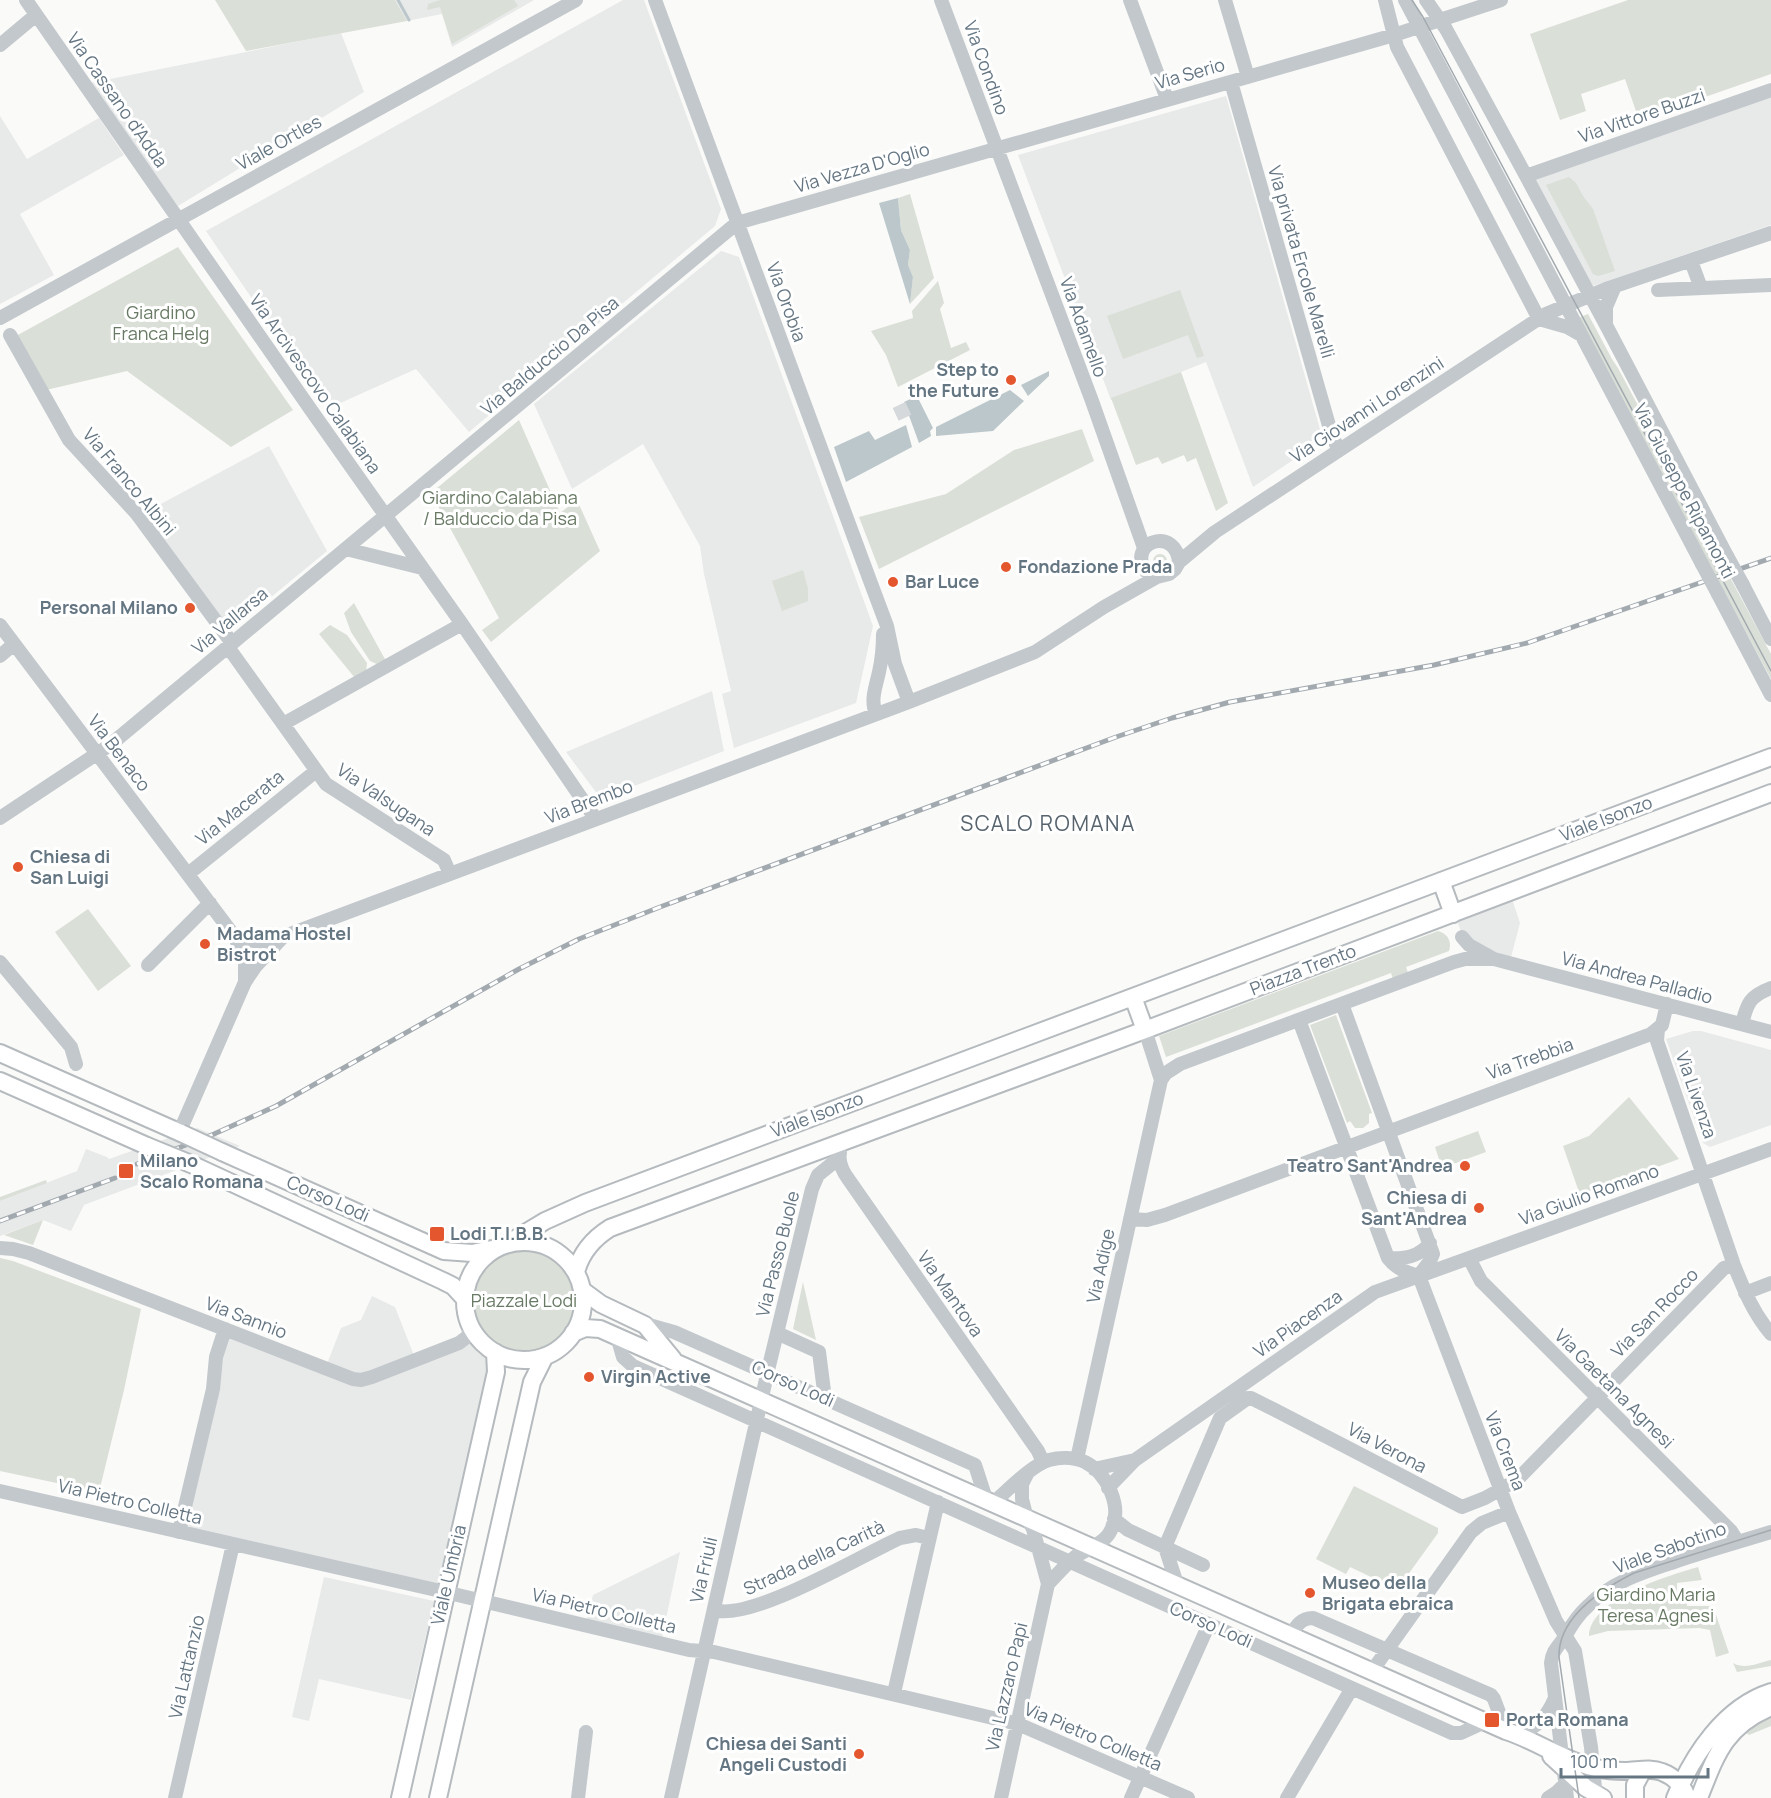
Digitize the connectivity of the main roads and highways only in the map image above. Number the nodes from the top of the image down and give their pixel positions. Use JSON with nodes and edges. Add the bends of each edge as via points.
{"nodes":[{"id":1,"x":1771,"y":757,"type":"edge"},
{"id":2,"x":1771,"y":793,"type":"edge"},
{"id":3,"x":1441,"y":881,"type":"junction"},
{"id":4,"x":1453,"y":914,"type":"junction"},
{"id":5,"x":1133,"y":997,"type":"junction"},
{"id":6,"x":1148,"y":1038,"type":"junction"},
{"id":7,"x":0,"y":1053,"type":"edge"},
{"id":8,"x":0,"y":1081,"type":"edge"},
{"id":9,"x":501,"y":1246,"type":"junction"},
{"id":10,"x":576,"y":1272,"type":"junction"},
{"id":11,"x":582,"y":1290,"type":"junction"},
{"id":12,"x":464,"y":1298,"type":"junction"},
{"id":13,"x":573,"y":1333,"type":"junction"},
{"id":14,"x":495,"y":1353,"type":"junction"},
{"id":15,"x":537,"y":1358,"type":"junction"},
{"id":16,"x":675,"y":1362,"type":"junction"},
{"id":17,"x":1771,"y":1692,"type":"edge"},
{"id":18,"x":1771,"y":1707,"type":"edge"},
{"id":19,"x":1699,"y":1752,"type":"junction"},
{"id":20,"x":1564,"y":1769,"type":"junction"},
{"id":21,"x":1643,"y":1770,"type":"junction"},
{"id":22,"x":1662,"y":1772,"type":"junction"},
{"id":23,"x":1681,"y":1794,"type":"edge"},
{"id":24,"x":1598,"y":1797,"type":"edge"},
{"id":25,"x":400,"y":1798,"type":"edge"},
{"id":26,"x":438,"y":1798,"type":"edge"},
{"id":27,"x":1635,"y":1798,"type":"edge"},
{"id":28,"x":1699,"y":1798,"type":"edge"}],
"edges":[{"from":1,"to":3,"type":"main road","name":"Viale Isonzo"},
{"from":2,"to":4,"type":"main road","name":"Viale Isonzo"},
{"from":3,"to":4,"type":"main road"},
{"from":3,"to":5,"type":"main road","name":"Piazza Trento"},
{"from":4,"to":6,"type":"main road","name":"Piazza Trento"},
{"from":5,"to":6,"type":"main road"},
{"from":5,"to":9,"type":"main road","name":"Viale Isonzo","via":[[585,1203]]},
{"from":6,"to":10,"type":"main road","name":"Viale Isonzo","via":[[841,1150],[610,1228],[588,1248]]},
{"from":7,"to":9,"type":"main road","name":"Corso Lodi","bridge":true,"via":[[444,1251],[476,1252]]},
{"from":8,"to":12,"type":"main road","name":"Corso Lodi","bridge":true,"via":[[438,1278]]},
{"from":9,"to":10,"type":"main road","via":[[530,1242],[547,1246],[565,1257]]},
{"from":9,"to":12,"type":"main road","via":[[475,1267]]},
{"from":10,"to":11,"type":"main road"},
{"from":11,"to":13,"type":"main road","via":[[582,1312]]},
{"from":11,"to":16,"type":"main road","name":"Corso Lodi","via":[[601,1304],[642,1323]]},
{"from":12,"to":14,"type":"main road","via":[[471,1328]]},
{"from":13,"to":15,"type":"main road","via":[[561,1347]]},
{"from":13,"to":16,"type":"main road","name":"Corso Lodi","via":[[596,1327]]},
{"from":14,"to":15,"type":"main road","via":[[511,1359]]},
{"from":14,"to":25,"type":"main road","name":"Viale Umbria","via":[[496,1372]]},
{"from":15,"to":26,"type":"main road"},
{"from":16,"to":20,"type":"main road","name":"Corso Lodi","via":[[1511,1732]]},
{"from":17,"to":19,"type":"main road","via":[[1734,1712]]},
{"from":18,"to":28,"type":"main road","via":[[1745,1721],[1725,1740]]},
{"from":19,"to":22,"type":"main road"},
{"from":19,"to":23,"type":"main road"},
{"from":20,"to":21,"type":"main road"},
{"from":20,"to":24,"type":"main road","name":"Corso Lodi"},
{"from":21,"to":22,"type":"main road"},
{"from":21,"to":27,"type":"main road","via":[[1635,1785]]},
{"from":22,"to":23,"type":"main road"}]}
